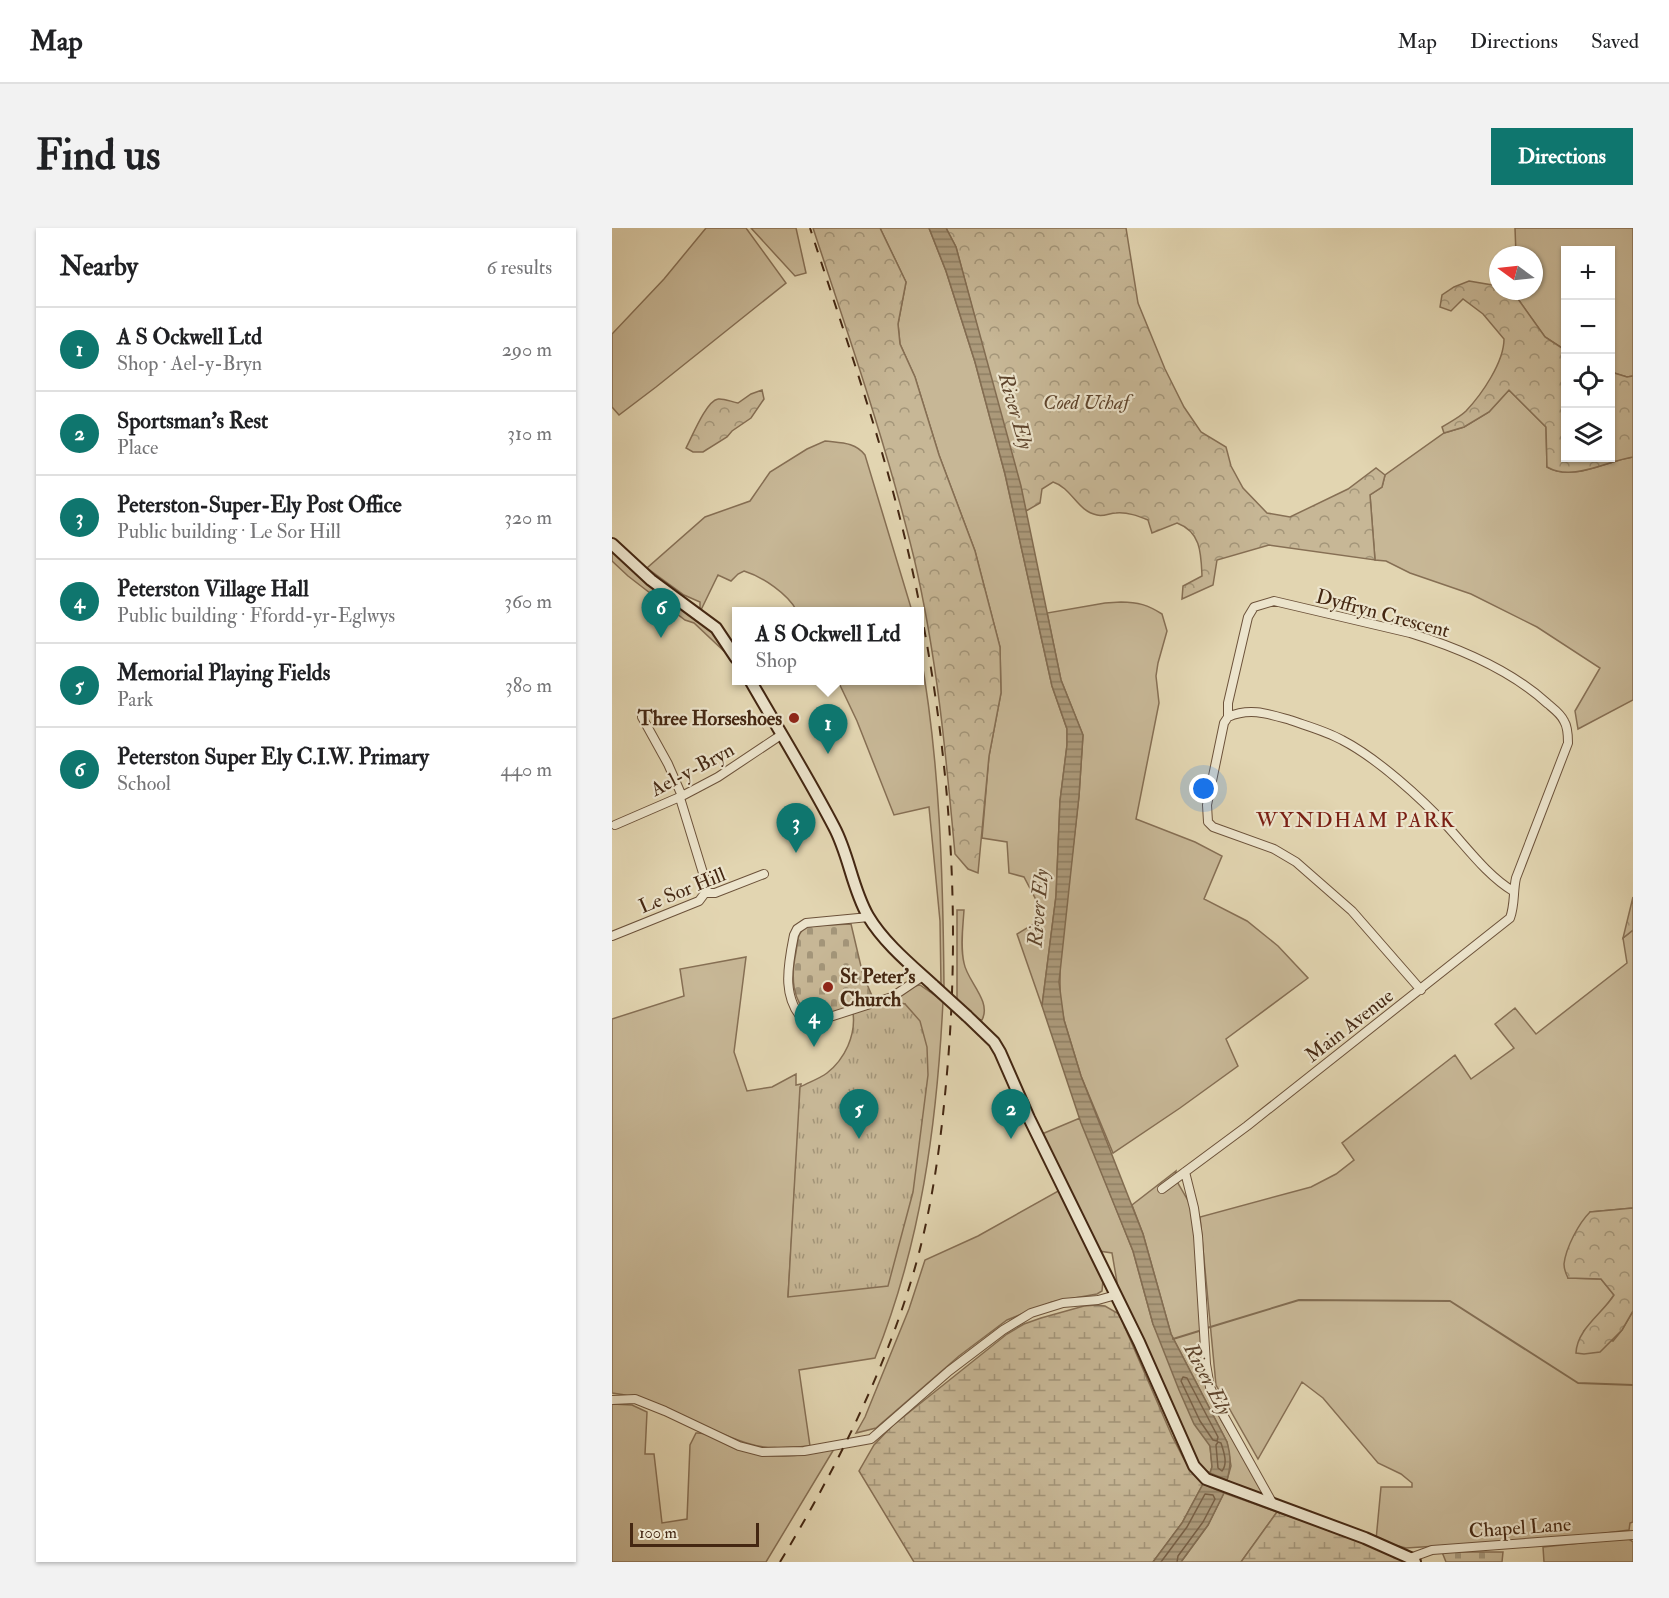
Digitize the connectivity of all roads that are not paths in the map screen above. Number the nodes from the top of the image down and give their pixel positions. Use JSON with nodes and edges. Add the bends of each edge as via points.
{"nodes":[{"id":1,"x":612,"y":544,"type":"edge"},
{"id":2,"x":732,"y":652,"type":"edge"},
{"id":3,"x":752,"y":685,"type":"edge"},
{"id":4,"x":642,"y":717,"type":"dead end"},
{"id":5,"x":1228,"y":717,"type":"junction"},
{"id":6,"x":781,"y":735,"type":"junction"},
{"id":7,"x":681,"y":797,"type":"junction"},
{"id":8,"x":615,"y":825,"type":"dead end"},
{"id":9,"x":764,"y":874,"type":"dead end"},
{"id":10,"x":1513,"y":891,"type":"junction"},
{"id":11,"x":705,"y":893,"type":"junction"},
{"id":12,"x":869,"y":917,"type":"junction"},
{"id":13,"x":612,"y":936,"type":"edge"},
{"id":14,"x":923,"y":976,"type":"junction"},
{"id":15,"x":1422,"y":990,"type":"junction"},
{"id":16,"x":1185,"y":1172,"type":"junction"},
{"id":17,"x":1161,"y":1189,"type":"dead end"},
{"id":18,"x":1116,"y":1295,"type":"junction"},
{"id":19,"x":612,"y":1400,"type":"edge"},
{"id":20,"x":1274,"y":1505,"type":"junction"},
{"id":21,"x":1633,"y":1535,"type":"edge"},
{"id":22,"x":1413,"y":1560,"type":"edge"}],
"edges":[{"from":1,"to":2,"type":"street","via":[[651,580],[716,628]]},
{"from":3,"to":6,"type":"street"},
{"from":4,"to":7,"type":"street"},
{"from":5,"to":10,"type":"street","via":[[1263,712],[1303,724],[1357,748],[1405,787],[1501,884]]},
{"from":5,"to":10,"type":"street","name":"Dyffryn Crescent","via":[[1248,617],[1254,607],[1274,601],[1430,639],[1488,663],[1535,692],[1561,716],[1568,743]]},
{"from":5,"to":15,"type":"street","via":[[1207,805],[1208,822],[1296,862],[1352,910]]},
{"from":6,"to":7,"type":"street","name":"Ael-y-Bryn"},
{"from":6,"to":12,"type":"street","via":[[836,830]]},
{"from":7,"to":8,"type":"street","name":"Ael-y-Bryn"},
{"from":7,"to":11,"type":"street"},
{"from":9,"to":11,"type":"street","name":"Le Sor Hill","via":[[715,893]]},
{"from":10,"to":15,"type":"street","name":"Main Avenue","via":[[1510,918]]},
{"from":11,"to":13,"type":"street","name":"Le Sor Hill","via":[[699,901]]},
{"from":12,"to":14,"type":"street"},
{"from":12,"to":14,"type":"street","via":[[806,923],[797,929],[786,977],[803,1020],[808,1024],[892,997]]},
{"from":14,"to":18,"type":"street","bridge":true,"via":[[994,1042]]},
{"from":15,"to":16,"type":"street","name":"Main Avenue"},
{"from":16,"to":17,"type":"street","name":"Main Avenue"},
{"from":16,"to":20,"type":"street","via":[[1198,1236],[1210,1387]]},
{"from":18,"to":19,"type":"street","via":[[1063,1303],[1031,1313],[950,1371],[871,1439],[804,1451],[762,1452],[739,1446],[635,1400]]},
{"from":18,"to":20,"type":"street","via":[[1194,1466],[1206,1479]]},
{"from":20,"to":22,"type":"street"},
{"from":21,"to":22,"type":"street","name":"Chapel Lane","via":[[1432,1550]]}]}
